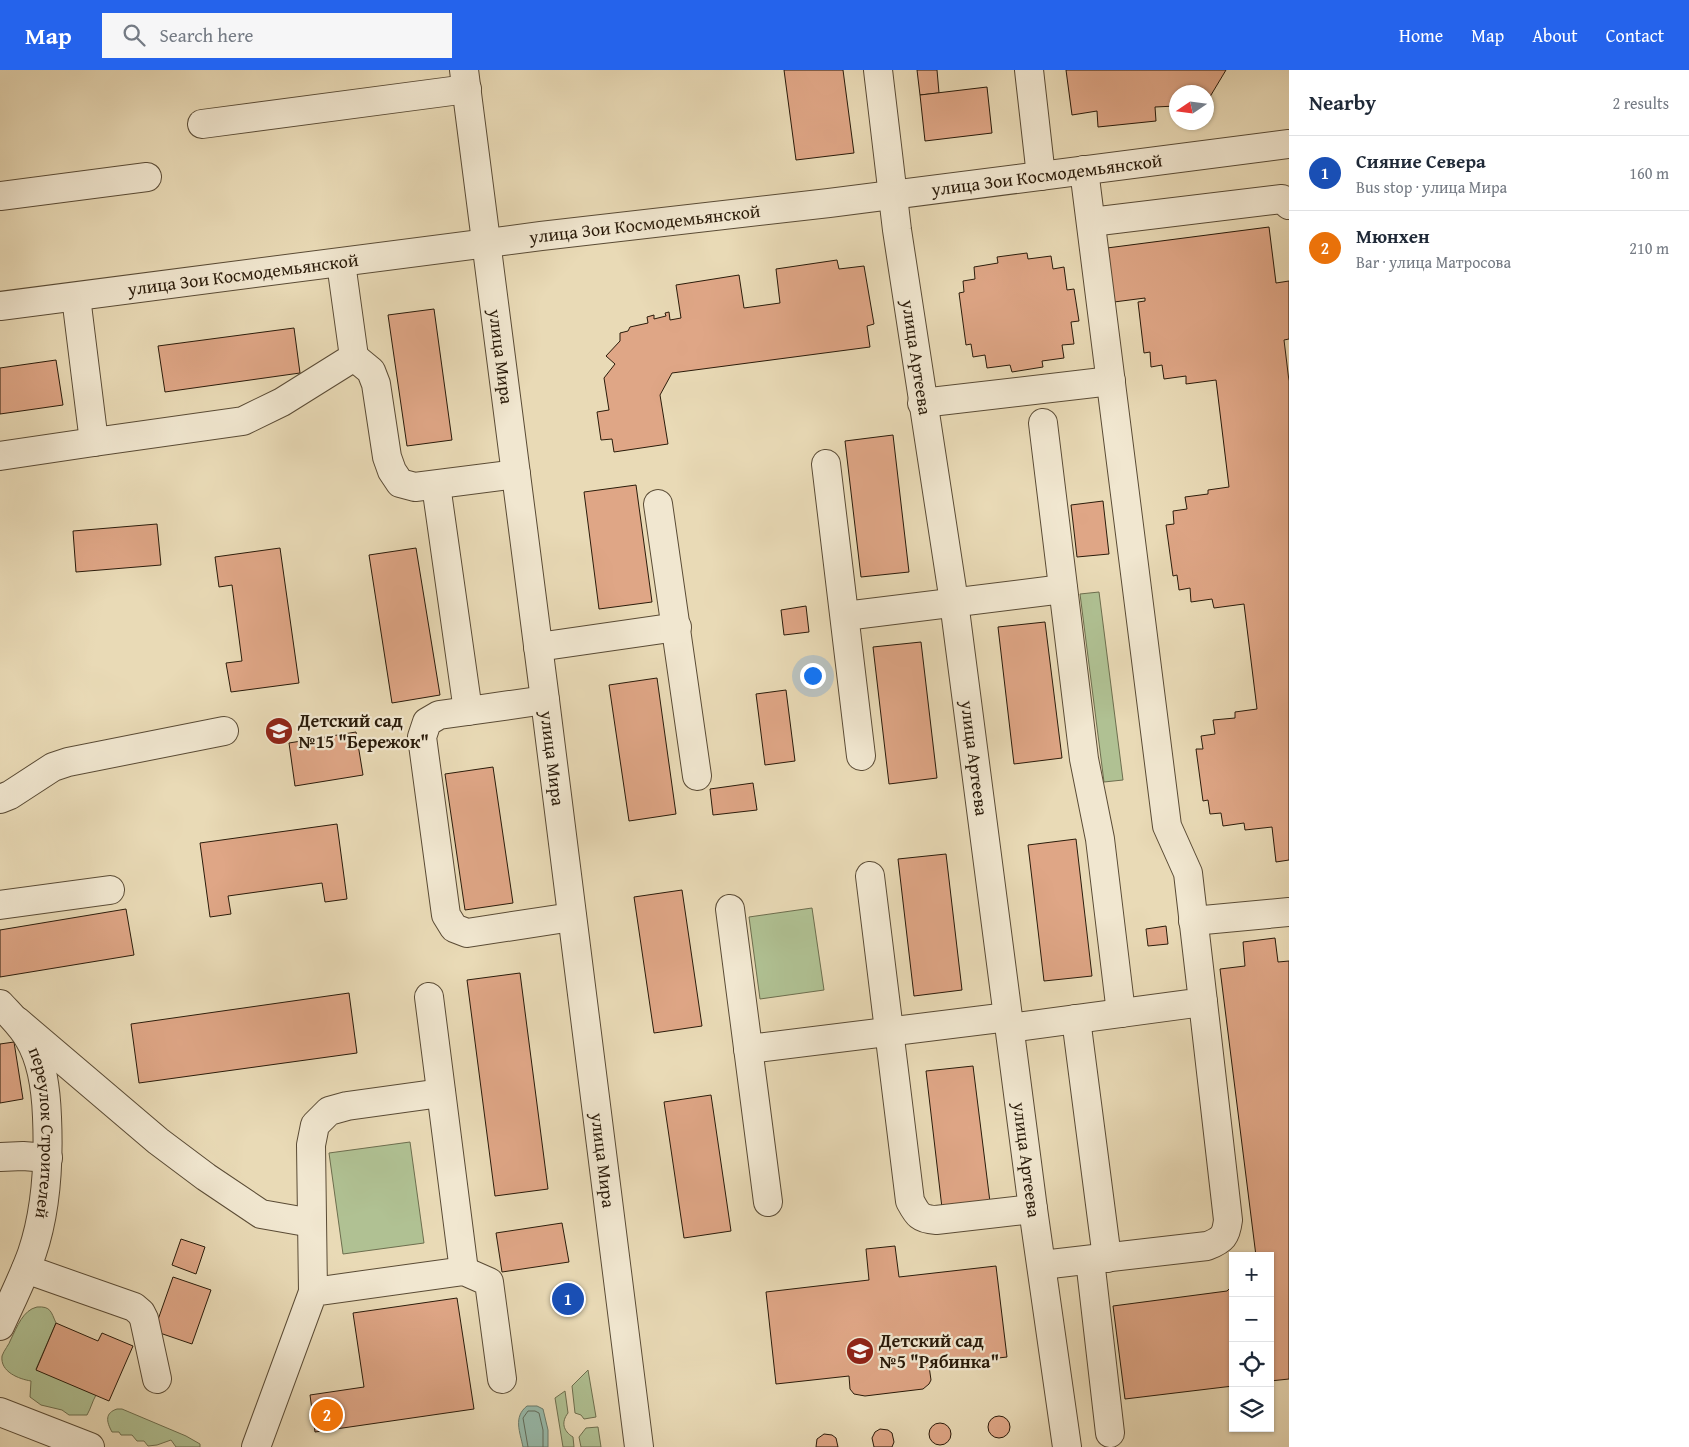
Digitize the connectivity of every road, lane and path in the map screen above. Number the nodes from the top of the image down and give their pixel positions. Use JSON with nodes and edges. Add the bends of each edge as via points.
{"nodes":[{"id":1,"x":878,"y":70,"type":"edge"},
{"id":2,"x":1029,"y":70,"type":"edge"},
{"id":3,"x":465,"y":80,"type":"edge"},
{"id":4,"x":202,"y":124,"type":"dead end"},
{"id":5,"x":1289,"y":144,"type":"edge"},
{"id":6,"x":1084,"y":170,"type":"junction"},
{"id":7,"x":1042,"y":176,"type":"junction"},
{"id":8,"x":147,"y":177,"type":"dead end"},
{"id":9,"x":893,"y":195,"type":"junction"},
{"id":10,"x":0,"y":196,"type":"edge"},
{"id":11,"x":1289,"y":205,"type":"edge"},
{"id":12,"x":1091,"y":222,"type":"junction"},
{"id":13,"x":487,"y":244,"type":"junction"},
{"id":14,"x":341,"y":263,"type":"junction"},
{"id":15,"x":76,"y":297,"type":"junction"},
{"id":16,"x":0,"y":306,"type":"edge"},
{"id":17,"x":354,"y":357,"type":"junction"},
{"id":18,"x":1111,"y":380,"type":"junction"},
{"id":19,"x":922,"y":403,"type":"junction"},
{"id":20,"x":1043,"y":423,"type":"dead end"},
{"id":21,"x":94,"y":442,"type":"junction"},
{"id":22,"x":0,"y":456,"type":"edge"},
{"id":23,"x":826,"y":464,"type":"dead end"},
{"id":24,"x":516,"y":474,"type":"junction"},
{"id":25,"x":436,"y":485,"type":"junction"},
{"id":26,"x":658,"y":504,"type":"dead end"},
{"id":27,"x":1063,"y":589,"type":"junction"},
{"id":28,"x":954,"y":602,"type":"junction"},
{"id":29,"x":845,"y":616,"type":"junction"},
{"id":30,"x":677,"y":627,"type":"junction"},
{"id":31,"x":538,"y":647,"type":"junction"},
{"id":32,"x":546,"y":700,"type":"junction"},
{"id":33,"x":468,"y":711,"type":"junction"},
{"id":34,"x":224,"y":731,"type":"dead end"},
{"id":35,"x":861,"y":756,"type":"dead end"},
{"id":36,"x":697,"y":776,"type":"dead end"},
{"id":37,"x":0,"y":799,"type":"edge"},
{"id":38,"x":870,"y":876,"type":"dead end"},
{"id":39,"x":110,"y":890,"type":"dead end"},
{"id":40,"x":0,"y":905,"type":"edge"},
{"id":41,"x":730,"y":909,"type":"dead end"},
{"id":42,"x":1289,"y":912,"type":"edge"},
{"id":43,"x":572,"y":917,"type":"junction"},
{"id":44,"x":1193,"y":921,"type":"junction"},
{"id":45,"x":429,"y":996,"type":"dead end"},
{"id":46,"x":1203,"y":1002,"type":"junction"},
{"id":47,"x":8,"y":1013,"type":"edge"},
{"id":48,"x":1121,"y":1013,"type":"junction"},
{"id":49,"x":1076,"y":1019,"type":"junction"},
{"id":50,"x":1009,"y":1022,"type":"junction"},
{"id":51,"x":889,"y":1032,"type":"junction"},
{"id":52,"x":748,"y":1049,"type":"junction"},
{"id":53,"x":441,"y":1094,"type":"junction"},
{"id":54,"x":0,"y":1157,"type":"edge"},
{"id":55,"x":48,"y":1158,"type":"junction"},
{"id":56,"x":768,"y":1202,"type":"dead end"},
{"id":57,"x":1033,"y":1209,"type":"junction"},
{"id":58,"x":312,"y":1223,"type":"junction"},
{"id":59,"x":1098,"y":1259,"type":"junction"},
{"id":60,"x":1042,"y":1265,"type":"junction"},
{"id":61,"x":26,"y":1268,"type":"junction"},
{"id":62,"x":464,"y":1271,"type":"junction"},
{"id":63,"x":313,"y":1292,"type":"junction"},
{"id":64,"x":0,"y":1326,"type":"edge"},
{"id":65,"x":157,"y":1379,"type":"dead end"},
{"id":66,"x":502,"y":1379,"type":"dead end"},
{"id":67,"x":0,"y":1412,"type":"edge"},
{"id":68,"x":1110,"y":1433,"type":"dead end"},
{"id":69,"x":90,"y":1447,"type":"edge"},
{"id":70,"x":256,"y":1447,"type":"edge"},
{"id":71,"x":639,"y":1447,"type":"edge"},
{"id":72,"x":1067,"y":1447,"type":"edge"}],
"edges":[{"from":1,"to":9,"type":"street","name":"улица Артеева"},
{"from":2,"to":7,"type":"street"},
{"from":3,"to":4,"type":"street"},
{"from":3,"to":13,"type":"street","name":"улица Мира"},
{"from":5,"to":6,"type":"street","name":"улица Зои Космодемьянской"},
{"from":6,"to":7,"type":"street","name":"улица Зои Космодемьянской"},
{"from":6,"to":12,"type":"street"},
{"from":7,"to":9,"type":"street","name":"улица Зои Космодемьянской"},
{"from":8,"to":10,"type":"street"},
{"from":9,"to":13,"type":"street","name":"улица Зои Космодемьянской"},
{"from":9,"to":19,"type":"street","name":"улица Артеева"},
{"from":11,"to":12,"type":"street","via":[[1282,199]]},
{"from":12,"to":18,"type":"street"},
{"from":13,"to":14,"type":"street","name":"улица Зои Космодемьянской"},
{"from":13,"to":24,"type":"street","name":"улица Мира"},
{"from":14,"to":15,"type":"street","name":"улица Зои Космодемьянской"},
{"from":14,"to":17,"type":"street"},
{"from":15,"to":16,"type":"street","name":"улица Зои Космодемьянской"},
{"from":15,"to":21,"type":"street"},
{"from":17,"to":21,"type":"street","via":[[282,402],[243,420]]},
{"from":17,"to":25,"type":"street","via":[[371,371],[376,384],[392,472],[400,483],[415,487]]},
{"from":18,"to":19,"type":"street"},
{"from":18,"to":44,"type":"street","via":[[1167,826],[1188,873]]},
{"from":19,"to":28,"type":"street","name":"улица Артеева"},
{"from":20,"to":27,"type":"street"},
{"from":21,"to":22,"type":"street"},
{"from":23,"to":29,"type":"street"},
{"from":24,"to":25,"type":"street"},
{"from":24,"to":31,"type":"street","name":"улица Мира"},
{"from":25,"to":33,"type":"street"},
{"from":26,"to":30,"type":"street"},
{"from":27,"to":28,"type":"street"},
{"from":27,"to":48,"type":"street","via":[[1084,759],[1100,839]]},
{"from":28,"to":29,"type":"street"},
{"from":28,"to":50,"type":"street","name":"улица Артеева"},
{"from":29,"to":35,"type":"street"},
{"from":30,"to":31,"type":"street"},
{"from":30,"to":36,"type":"street"},
{"from":31,"to":32,"type":"street","name":"улица Мира"},
{"from":32,"to":33,"type":"street"},
{"from":32,"to":43,"type":"street","name":"улица Мира"},
{"from":33,"to":43,"type":"street","via":[[439,715],[427,722],[422,737],[446,915],[454,928],[467,933]]},
{"from":34,"to":37,"type":"street","via":[[53,766]]},
{"from":38,"to":51,"type":"street"},
{"from":39,"to":40,"type":"street"},
{"from":41,"to":52,"type":"street"},
{"from":42,"to":44,"type":"street"},
{"from":43,"to":71,"type":"street","name":"улица Мира"},
{"from":44,"to":46,"type":"street"},
{"from":45,"to":53,"type":"street"},
{"from":46,"to":48,"type":"street"},
{"from":46,"to":59,"type":"street","via":[[1228,1220],[1226,1232],[1219,1241],[1207,1246]]},
{"from":47,"to":55,"type":"street","name":"переулок Строителей","via":[[29,1038],[42,1074]]},
{"from":47,"to":58,"type":"street","via":[[158,1142],[214,1182],[261,1214]]},
{"from":48,"to":49,"type":"street"},
{"from":49,"to":50,"type":"street"},
{"from":49,"to":59,"type":"street"},
{"from":50,"to":51,"type":"street"},
{"from":50,"to":57,"type":"street","name":"улица Артеева"},
{"from":51,"to":52,"type":"street"},
{"from":51,"to":57,"type":"street","via":[[910,1200],[916,1212],[924,1219],[936,1220]]},
{"from":52,"to":56,"type":"street"},
{"from":53,"to":58,"type":"street","via":[[347,1106],[329,1111],[315,1125],[311,1145]]},
{"from":53,"to":62,"type":"street"},
{"from":54,"to":55,"type":"street"},
{"from":55,"to":61,"type":"street","name":"переулок Строителей","via":[[43,1208]]},
{"from":57,"to":60,"type":"street","name":"улица Артеева"},
{"from":58,"to":63,"type":"street"},
{"from":59,"to":60,"type":"street"},
{"from":59,"to":68,"type":"street"},
{"from":60,"to":72,"type":"street","name":"улица Артеева"},
{"from":61,"to":64,"type":"street","name":"переулок Строителей"},
{"from":61,"to":65,"type":"street","via":[[141,1312]]},
{"from":62,"to":63,"type":"street"},
{"from":62,"to":66,"type":"street","via":[[490,1282]]},
{"from":63,"to":70,"type":"street"},
{"from":67,"to":69,"type":"street"}]}
